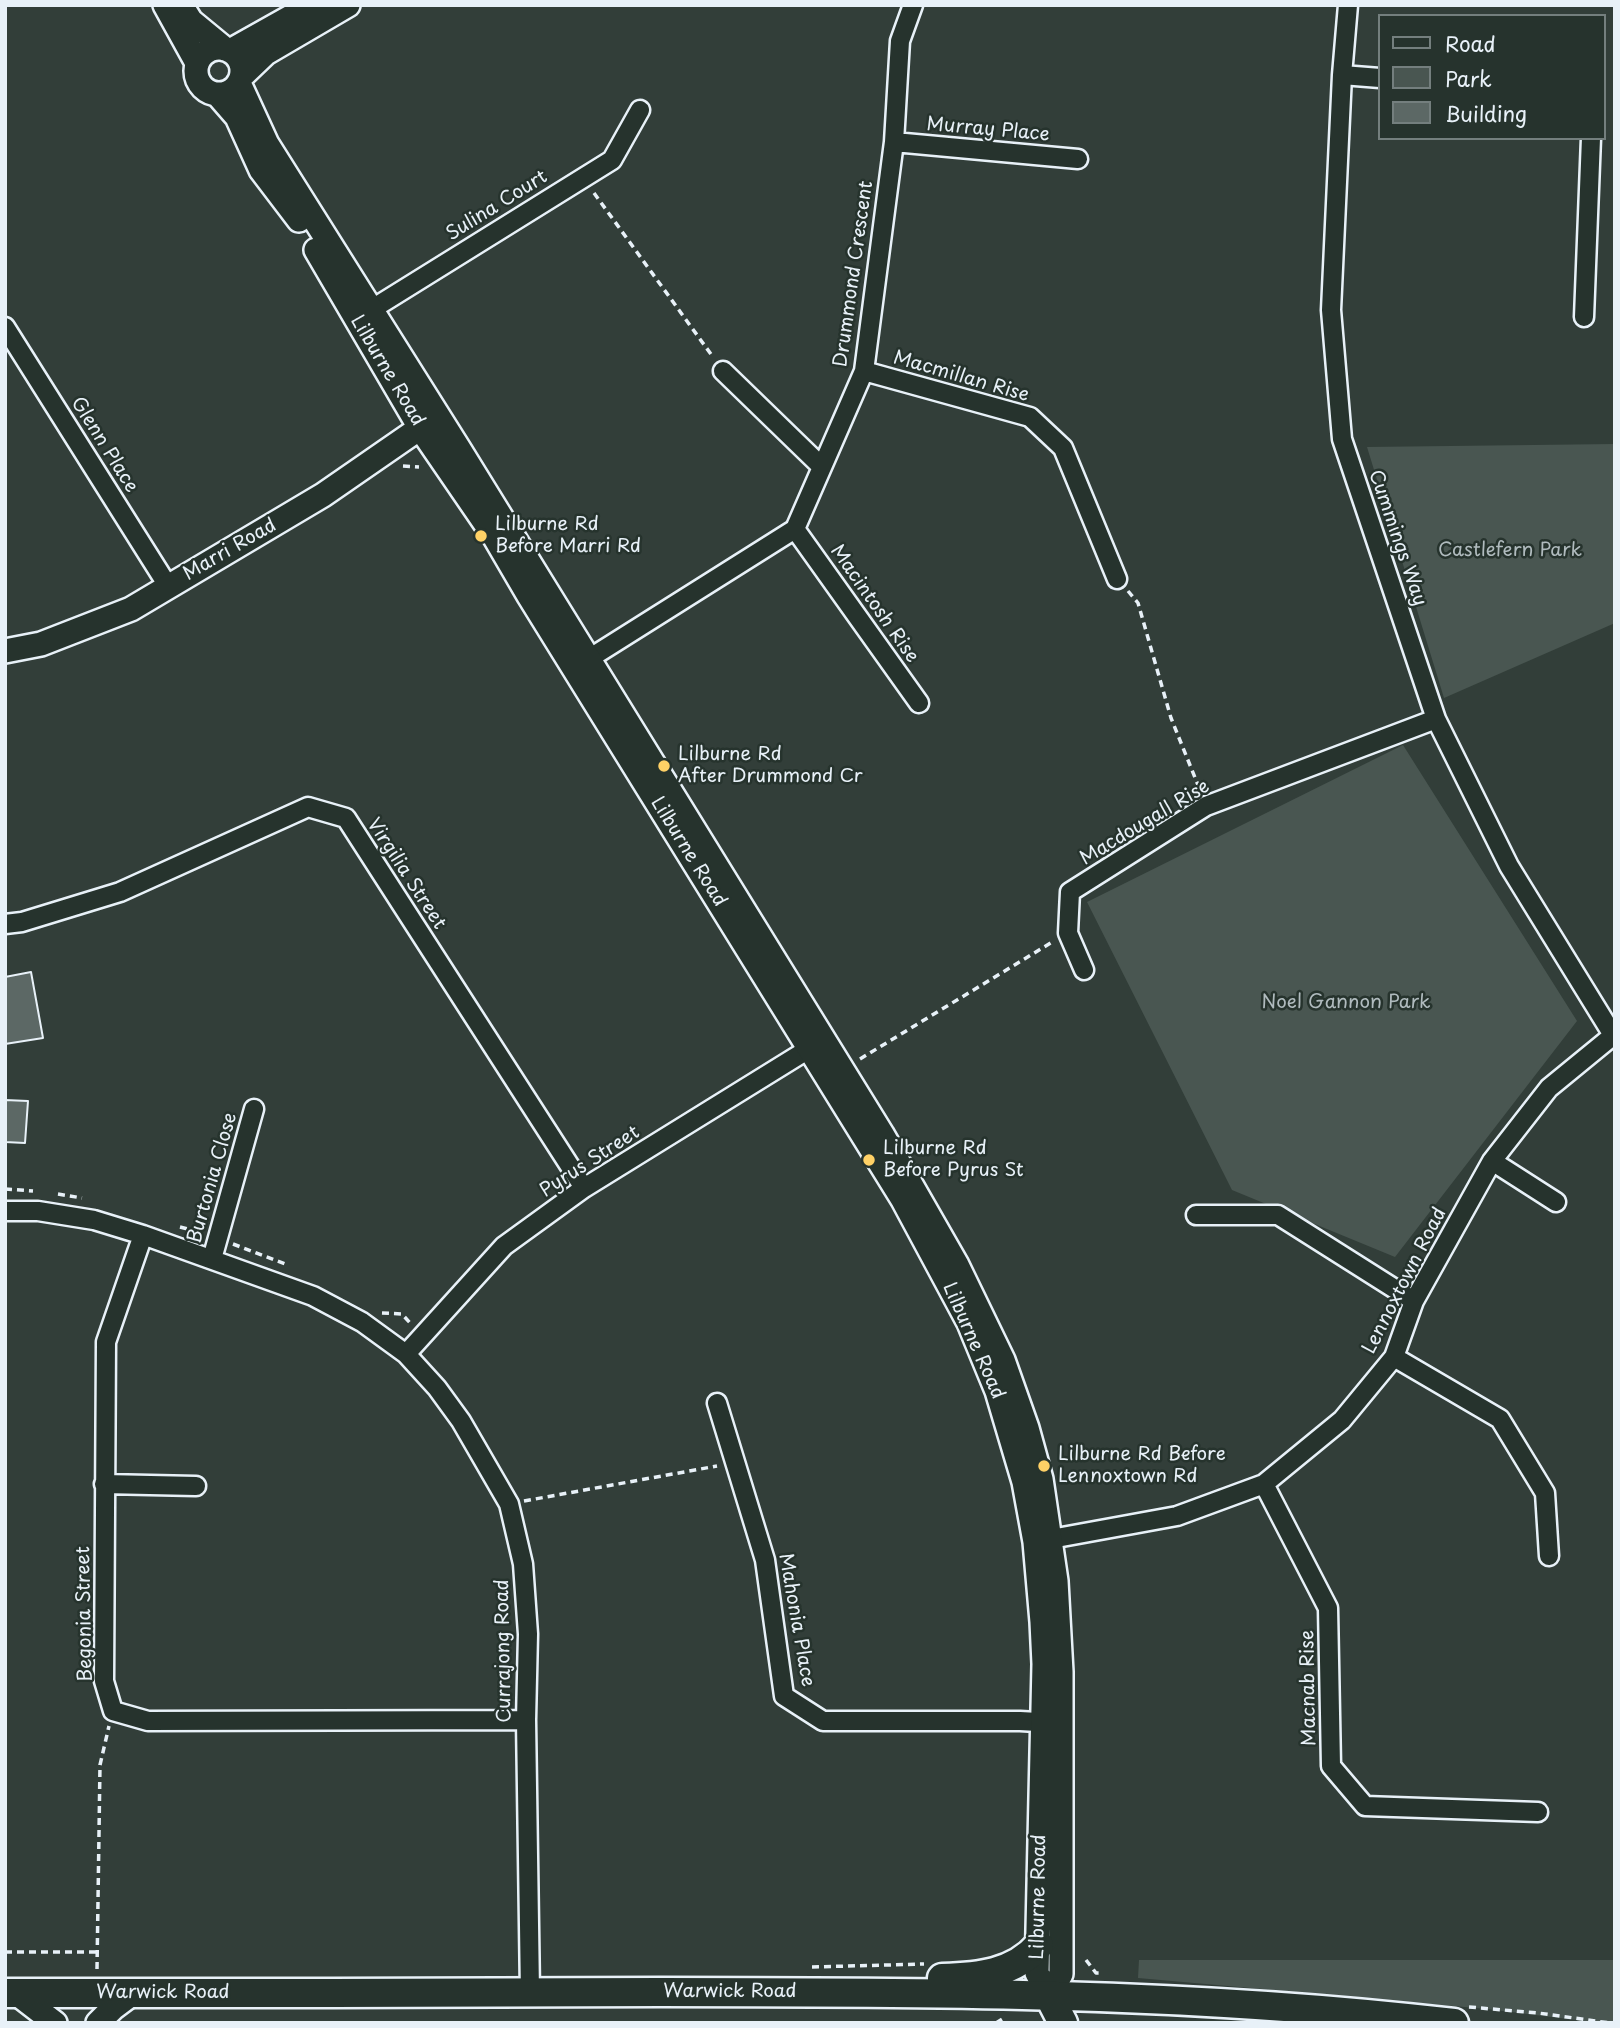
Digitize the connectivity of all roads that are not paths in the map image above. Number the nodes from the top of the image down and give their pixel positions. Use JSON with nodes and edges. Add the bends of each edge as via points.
{"nodes":[{"id":1,"x":165,"y":5,"type":"edge"},
{"id":2,"x":181,"y":5,"type":"edge"},
{"id":3,"x":312,"y":5,"type":"edge"},
{"id":4,"x":348,"y":5,"type":"edge"},
{"id":5,"x":913,"y":5,"type":"edge"},
{"id":6,"x":1348,"y":5,"type":"edge"},
{"id":7,"x":227,"y":50,"type":"junction"},
{"id":8,"x":197,"y":62,"type":"junction"},
{"id":9,"x":1342,"y":75,"type":"junction"},
{"id":10,"x":1378,"y":78,"type":"edge"},
{"id":11,"x":240,"y":80,"type":"junction"},
{"id":12,"x":217,"y":94,"type":"junction"},
{"id":13,"x":640,"y":110,"type":"dead end"},
{"id":14,"x":1591,"y":140,"type":"edge"},
{"id":15,"x":894,"y":142,"type":"junction"},
{"id":16,"x":1078,"y":159,"type":"dead end"},
{"id":17,"x":363,"y":314,"type":"junction"},
{"id":18,"x":1584,"y":317,"type":"dead end"},
{"id":19,"x":5,"y":327,"type":"edge"},
{"id":20,"x":723,"y":371,"type":"road end"},
{"id":21,"x":863,"y":371,"type":"junction"},
{"id":22,"x":429,"y":422,"type":"junction"},
{"id":23,"x":822,"y":467,"type":"junction"},
{"id":24,"x":795,"y":529,"type":"junction"},
{"id":25,"x":1117,"y":579,"type":"road end"},
{"id":26,"x":168,"y":586,"type":"junction"},
{"id":27,"x":5,"y":651,"type":"edge"},
{"id":28,"x":581,"y":664,"type":"junction"},
{"id":29,"x":919,"y":703,"type":"dead end"},
{"id":30,"x":1436,"y":719,"type":"junction"},
{"id":31,"x":5,"y":924,"type":"edge"},
{"id":32,"x":1084,"y":970,"type":"dead end"},
{"id":33,"x":1614,"y":1034,"type":"edge"},
{"id":34,"x":817,"y":1044,"type":"junction"},
{"id":35,"x":254,"y":1109,"type":"dead end"},
{"id":36,"x":1492,"y":1161,"type":"junction"},
{"id":37,"x":584,"y":1188,"type":"junction"},
{"id":38,"x":1556,"y":1202,"type":"dead end"},
{"id":39,"x":5,"y":1211,"type":"edge"},
{"id":40,"x":1196,"y":1215,"type":"dead end"},
{"id":41,"x":143,"y":1234,"type":"junction"},
{"id":42,"x":212,"y":1259,"type":"junction"},
{"id":43,"x":1414,"y":1301,"type":"junction"},
{"id":44,"x":406,"y":1354,"type":"junction"},
{"id":45,"x":1394,"y":1357,"type":"junction"},
{"id":46,"x":717,"y":1403,"type":"dead end"},
{"id":47,"x":104,"y":1484,"type":"junction"},
{"id":48,"x":1264,"y":1484,"type":"junction"},
{"id":49,"x":196,"y":1486,"type":"dead end"},
{"id":50,"x":1043,"y":1540,"type":"junction"},
{"id":51,"x":1549,"y":1556,"type":"dead end"},
{"id":52,"x":526,"y":1720,"type":"junction"},
{"id":53,"x":1052,"y":1723,"type":"junction"},
{"id":54,"x":1538,"y":1812,"type":"dead end"},
{"id":55,"x":1039,"y":1945,"type":"junction"},
{"id":56,"x":787,"y":1992,"type":"junction"},
{"id":57,"x":11,"y":1993,"type":"edge"},
{"id":58,"x":133,"y":1993,"type":"junction"},
{"id":59,"x":530,"y":1993,"type":"junction"},
{"id":60,"x":1049,"y":1996,"type":"junction"},
{"id":61,"x":55,"y":2023,"type":"edge"},
{"id":62,"x":98,"y":2023,"type":"edge"},
{"id":63,"x":1040,"y":2023,"type":"edge"},
{"id":64,"x":1063,"y":2023,"type":"edge"},
{"id":65,"x":1454,"y":2023,"type":"edge"}],
"edges":[{"from":1,"to":8,"type":"street"},
{"from":2,"to":7,"type":"street","via":[[191,21]]},
{"from":3,"to":7,"type":"street"},
{"from":4,"to":11,"type":"street","via":[[266,53]]},
{"from":5,"to":15,"type":"street","name":"Drummond Crescent","via":[[900,41]]},
{"from":6,"to":9,"type":"street","name":"Cummings Way"},
{"from":7,"to":8,"type":"street","via":[[212,50]]},
{"from":7,"to":11,"type":"street","via":[[240,62]]},
{"from":8,"to":12,"type":"street","via":[[197,80]]},
{"from":9,"to":10,"type":"street"},
{"from":9,"to":30,"type":"street","name":"Cummings Way","via":[[1331,310],[1342,439]]},
{"from":11,"to":12,"type":"street","via":[[233,89]]},
{"from":11,"to":17,"type":"street","name":"Lilburne Road","via":[[267,144]]},
{"from":12,"to":17,"type":"street","name":"Lilburne Road","via":[[237,117],[261,170]]},
{"from":13,"to":17,"type":"street","name":"Sulina Court","via":[[612,160]]},
{"from":14,"to":18,"type":"street"},
{"from":15,"to":16,"type":"street","name":"Murray Place"},
{"from":15,"to":21,"type":"street","name":"Drummond Crescent"},
{"from":17,"to":22,"type":"street","name":"Lilburne Road"},
{"from":19,"to":26,"type":"street","name":"Glenn Place"},
{"from":20,"to":23,"type":"street"},
{"from":21,"to":23,"type":"street","name":"Drummond Crescent"},
{"from":21,"to":25,"type":"street","name":"Macmillan Rise","via":[[1030,417],[1063,448]]},
{"from":22,"to":26,"type":"street","name":"Marri Road","via":[[323,495]]},
{"from":22,"to":28,"type":"street","name":"Lilburne Road"},
{"from":23,"to":24,"type":"street","name":"Drummond Crescent"},
{"from":24,"to":28,"type":"street"},
{"from":24,"to":29,"type":"street","name":"Macintosh Rise"},
{"from":26,"to":27,"type":"street","name":"Marri Road","via":[[131,609],[94,624],[41,644]]},
{"from":28,"to":34,"type":"street","name":"Lilburne Road"},
{"from":30,"to":32,"type":"street","name":"Macdougall Rise","via":[[1206,806],[1070,892],[1068,933]]},
{"from":30,"to":33,"type":"street","name":"Cummings Way","via":[[1509,866]]},
{"from":31,"to":37,"type":"street","name":"Virgilia Street","via":[[120,892],[308,807],[345,818]]},
{"from":33,"to":36,"type":"street","name":"Lennoxtown Road","via":[[1549,1088]]},
{"from":34,"to":37,"type":"street","name":"Pyrus Street"},
{"from":34,"to":50,"type":"street","name":"Lilburne Road","via":[[924,1205],[1003,1360],[1041,1479]]},
{"from":35,"to":42,"type":"street","name":"Burtonia Close"},
{"from":36,"to":38,"type":"street"},
{"from":36,"to":43,"type":"street","name":"Lennoxtown Road"},
{"from":37,"to":44,"type":"street","name":"Pyrus Street","via":[[504,1246]]},
{"from":39,"to":41,"type":"street","name":"Currajong Road","via":[[72,1216]]},
{"from":40,"to":43,"type":"street","via":[[1278,1214]]},
{"from":41,"to":42,"type":"street","name":"Currajong Road"},
{"from":41,"to":47,"type":"street","name":"Begonia Street","via":[[106,1342]]},
{"from":42,"to":44,"type":"street","name":"Currajong Road","via":[[313,1296],[362,1322]]},
{"from":43,"to":45,"type":"street","name":"Lennoxtown Road"},
{"from":44,"to":52,"type":"street","name":"Currajong Road","via":[[461,1421],[509,1504],[523,1564],[528,1634]]},
{"from":45,"to":48,"type":"street","name":"Lennoxtown Road","via":[[1342,1420]]},
{"from":45,"to":51,"type":"street","via":[[1500,1419],[1545,1493]]},
{"from":46,"to":53,"type":"street","name":"Mahonia Place","via":[[765,1560],[784,1696],[823,1721]]},
{"from":47,"to":49,"type":"street"},
{"from":47,"to":52,"type":"street","name":"Begonia Street","via":[[104,1681],[113,1711],[148,1721]]},
{"from":48,"to":50,"type":"street","name":"Lennoxtown Road","via":[[1177,1516]]},
{"from":48,"to":54,"type":"street","name":"Macnab Rise","via":[[1328,1608],[1331,1766],[1365,1806]]},
{"from":50,"to":53,"type":"street","name":"Lilburne Road","via":[[1058,1607]]},
{"from":52,"to":59,"type":"street","name":"Currajong Road"},
{"from":53,"to":55,"type":"street","name":"Lilburne Road"},
{"from":53,"to":60,"type":"street","name":"Lilburne Road","via":[[1061,1974]]},
{"from":55,"to":56,"type":"main road","via":[[1016,1965],[986,1974],[829,1979]]},
{"from":55,"to":60,"type":"street","name":"Lilburne Road","via":[[1037,1973]]},
{"from":56,"to":59,"type":"main road","name":"Warwick Road"},
{"from":56,"to":60,"type":"main road","name":"Warwick Road"},
{"from":57,"to":58,"type":"main road","name":"Warwick Road"},
{"from":57,"to":61,"type":"street"},
{"from":58,"to":59,"type":"main road","name":"Warwick Road"},
{"from":58,"to":62,"type":"street"},
{"from":60,"to":63,"type":"main road","via":[[1049,2010]]},
{"from":60,"to":64,"type":"main road"},
{"from":60,"to":65,"type":"main road","name":"Warwick Road","via":[[1350,2011]]}]}
